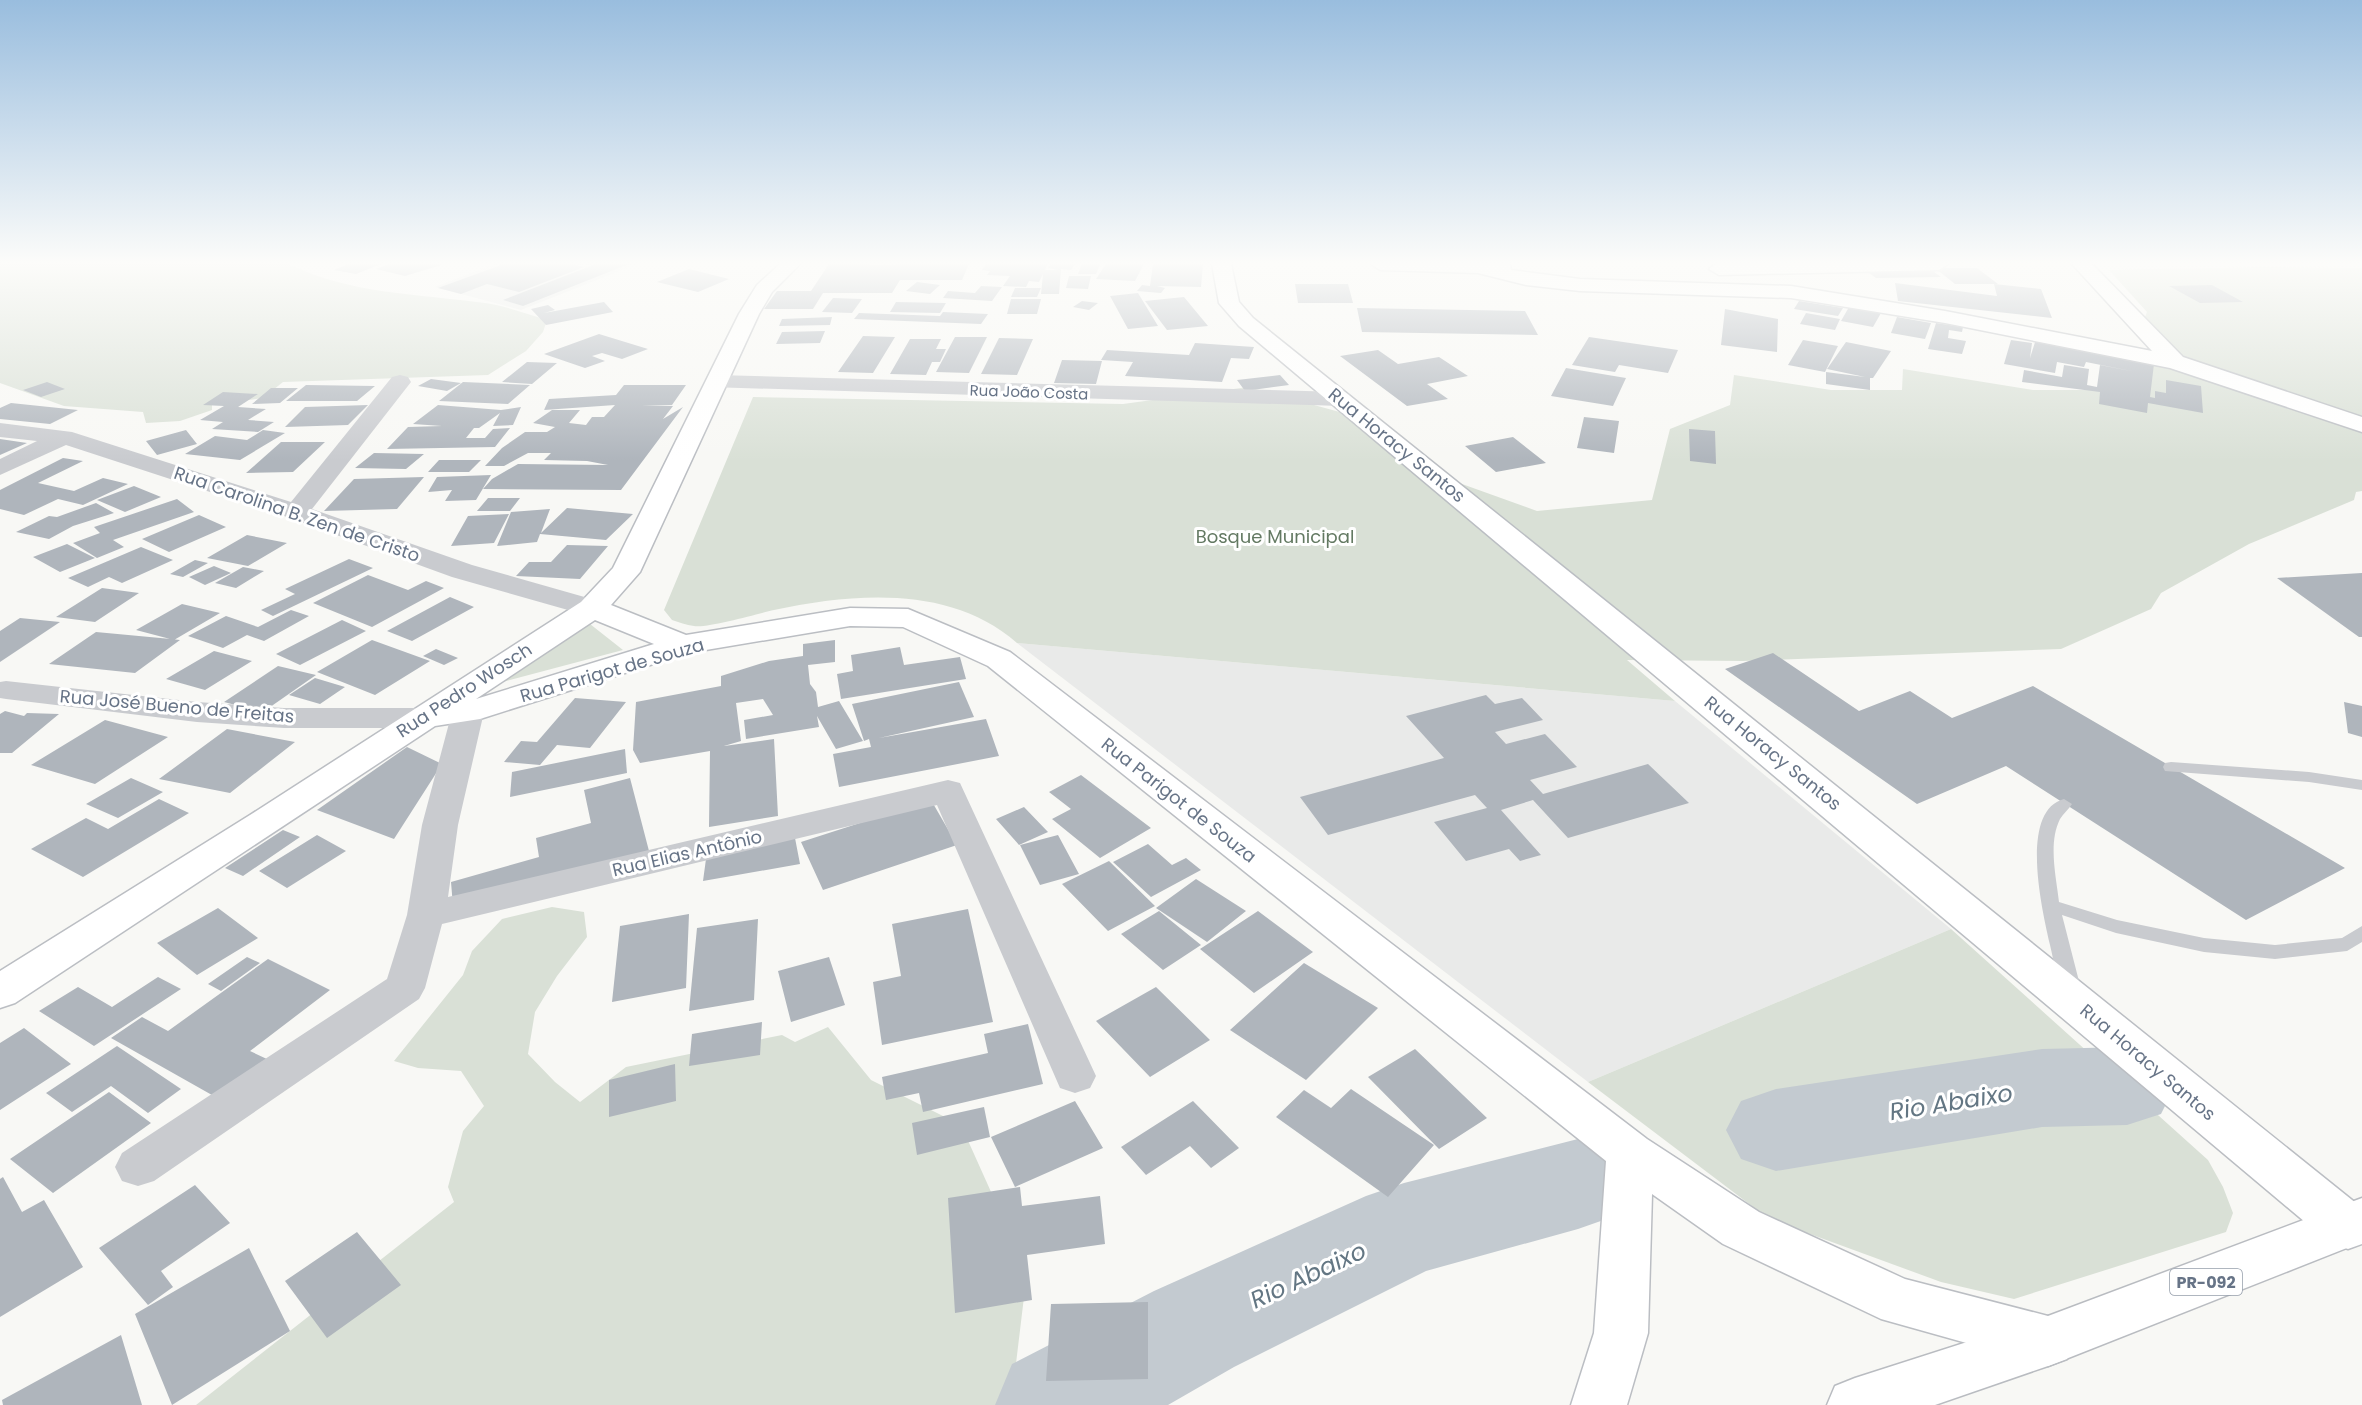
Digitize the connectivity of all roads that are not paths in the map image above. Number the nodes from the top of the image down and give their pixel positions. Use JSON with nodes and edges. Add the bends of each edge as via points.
{"nodes":[{"id":1,"x":742,"y":330,"type":"edge"},
{"id":2,"x":1255,"y":330,"type":"edge"},
{"id":3,"x":2011,"y":330,"type":"edge"},
{"id":4,"x":2143,"y":330,"type":"edge"},
{"id":5,"x":2175,"y":363,"type":"junction"},
{"id":6,"x":400,"y":381,"type":"dead end"},
{"id":7,"x":717,"y":382,"type":"junction"},
{"id":8,"x":1341,"y":399,"type":"junction"},
{"id":9,"x":2362,"y":425,"type":"edge"},
{"id":10,"x":0,"y":430,"type":"edge"},
{"id":11,"x":64,"y":437,"type":"junction"},
{"id":12,"x":0,"y":468,"type":"edge"},
{"id":13,"x":296,"y":512,"type":"junction"},
{"id":14,"x":592,"y":608,"type":"junction"},
{"id":15,"x":683,"y":645,"type":"junction"},
{"id":16,"x":6,"y":690,"type":"dead end"},
{"id":17,"x":468,"y":712,"type":"junction"},
{"id":18,"x":420,"y":718,"type":"junction"},
{"id":19,"x":2171,"y":767,"type":"dead end"},
{"id":20,"x":2362,"y":785,"type":"edge"},
{"id":21,"x":2064,"y":804,"type":"dead end"},
{"id":22,"x":2050,"y":905,"type":"junction"},
{"id":23,"x":426,"y":915,"type":"junction"},
{"id":24,"x":2362,"y":933,"type":"edge"},
{"id":25,"x":0,"y":992,"type":"edge"},
{"id":26,"x":2074,"y":1001,"type":"junction"},
{"id":27,"x":1075,"y":1076,"type":"dead end"},
{"id":28,"x":1630,"y":1153,"type":"junction"},
{"id":29,"x":138,"y":1167,"type":"dead end"},
{"id":30,"x":2355,"y":1224,"type":"edge"},
{"id":31,"x":2048,"y":1341,"type":"junction"},
{"id":32,"x":1599,"y":1405,"type":"edge"},
{"id":33,"x":1855,"y":1405,"type":"edge"}],
"edges":[{"from":1,"to":7,"type":"street","name":"Rua Pedro Wosch"},
{"from":2,"to":8,"type":"street","name":"Rua Horacy Santos"},
{"from":3,"to":5,"type":"street"},
{"from":4,"to":5,"type":"street"},
{"from":5,"to":9,"type":"street"},
{"from":6,"to":13,"type":"street"},
{"from":7,"to":8,"type":"street","name":"Rua João Costa"},
{"from":7,"to":14,"type":"street","name":"Rua Pedro Wosch","via":[[626,572]]},
{"from":8,"to":26,"type":"street","name":"Rua Horacy Santos"},
{"from":10,"to":11,"type":"street","name":"Rua Carolina B. Zen de Cristo"},
{"from":11,"to":12,"type":"street"},
{"from":11,"to":13,"type":"street","name":"Rua Carolina B. Zen de Cristo"},
{"from":13,"to":14,"type":"street","name":"Rua Carolina B. Zen de Cristo","via":[[462,571]]},
{"from":14,"to":15,"type":"street"},
{"from":14,"to":18,"type":"street","name":"Rua Pedro Wosch"},
{"from":15,"to":17,"type":"street","name":"Rua Parigot de Souza"},
{"from":15,"to":28,"type":"street","name":"Rua Parigot de Souza","via":[[850,617],[908,618],[999,659]]},
{"from":16,"to":18,"type":"street","name":"Rua José Bueno de Freitas","via":[[284,718]]},
{"from":17,"to":18,"type":"street","name":"Rua Parigot de Souza"},
{"from":17,"to":23,"type":"street","via":[[440,825]]},
{"from":18,"to":25,"type":"street","name":"Rua Pedro Wosch"},
{"from":19,"to":20,"type":"lane"},
{"from":21,"to":22,"type":"lane","via":[[2052,818],[2046,849]]},
{"from":22,"to":24,"type":"lane","via":[[2116,926],[2204,945],[2275,952],[2347,944]]},
{"from":22,"to":26,"type":"lane"},
{"from":23,"to":27,"type":"street","name":"Rua Elias Antônio","via":[[948,791]]},
{"from":23,"to":29,"type":"street","via":[[405,988]]},
{"from":26,"to":30,"type":"street","name":"Rua Horacy Santos"},
{"from":28,"to":31,"type":"street","name":"Rua Parigot de Souza","via":[[1740,1228],[1899,1302]]},
{"from":28,"to":32,"type":"street","via":[[1621,1334]]},
{"from":30,"to":31,"type":"street","number":"PR-092"},
{"from":31,"to":33,"type":"street","number":"PR-092"}]}
